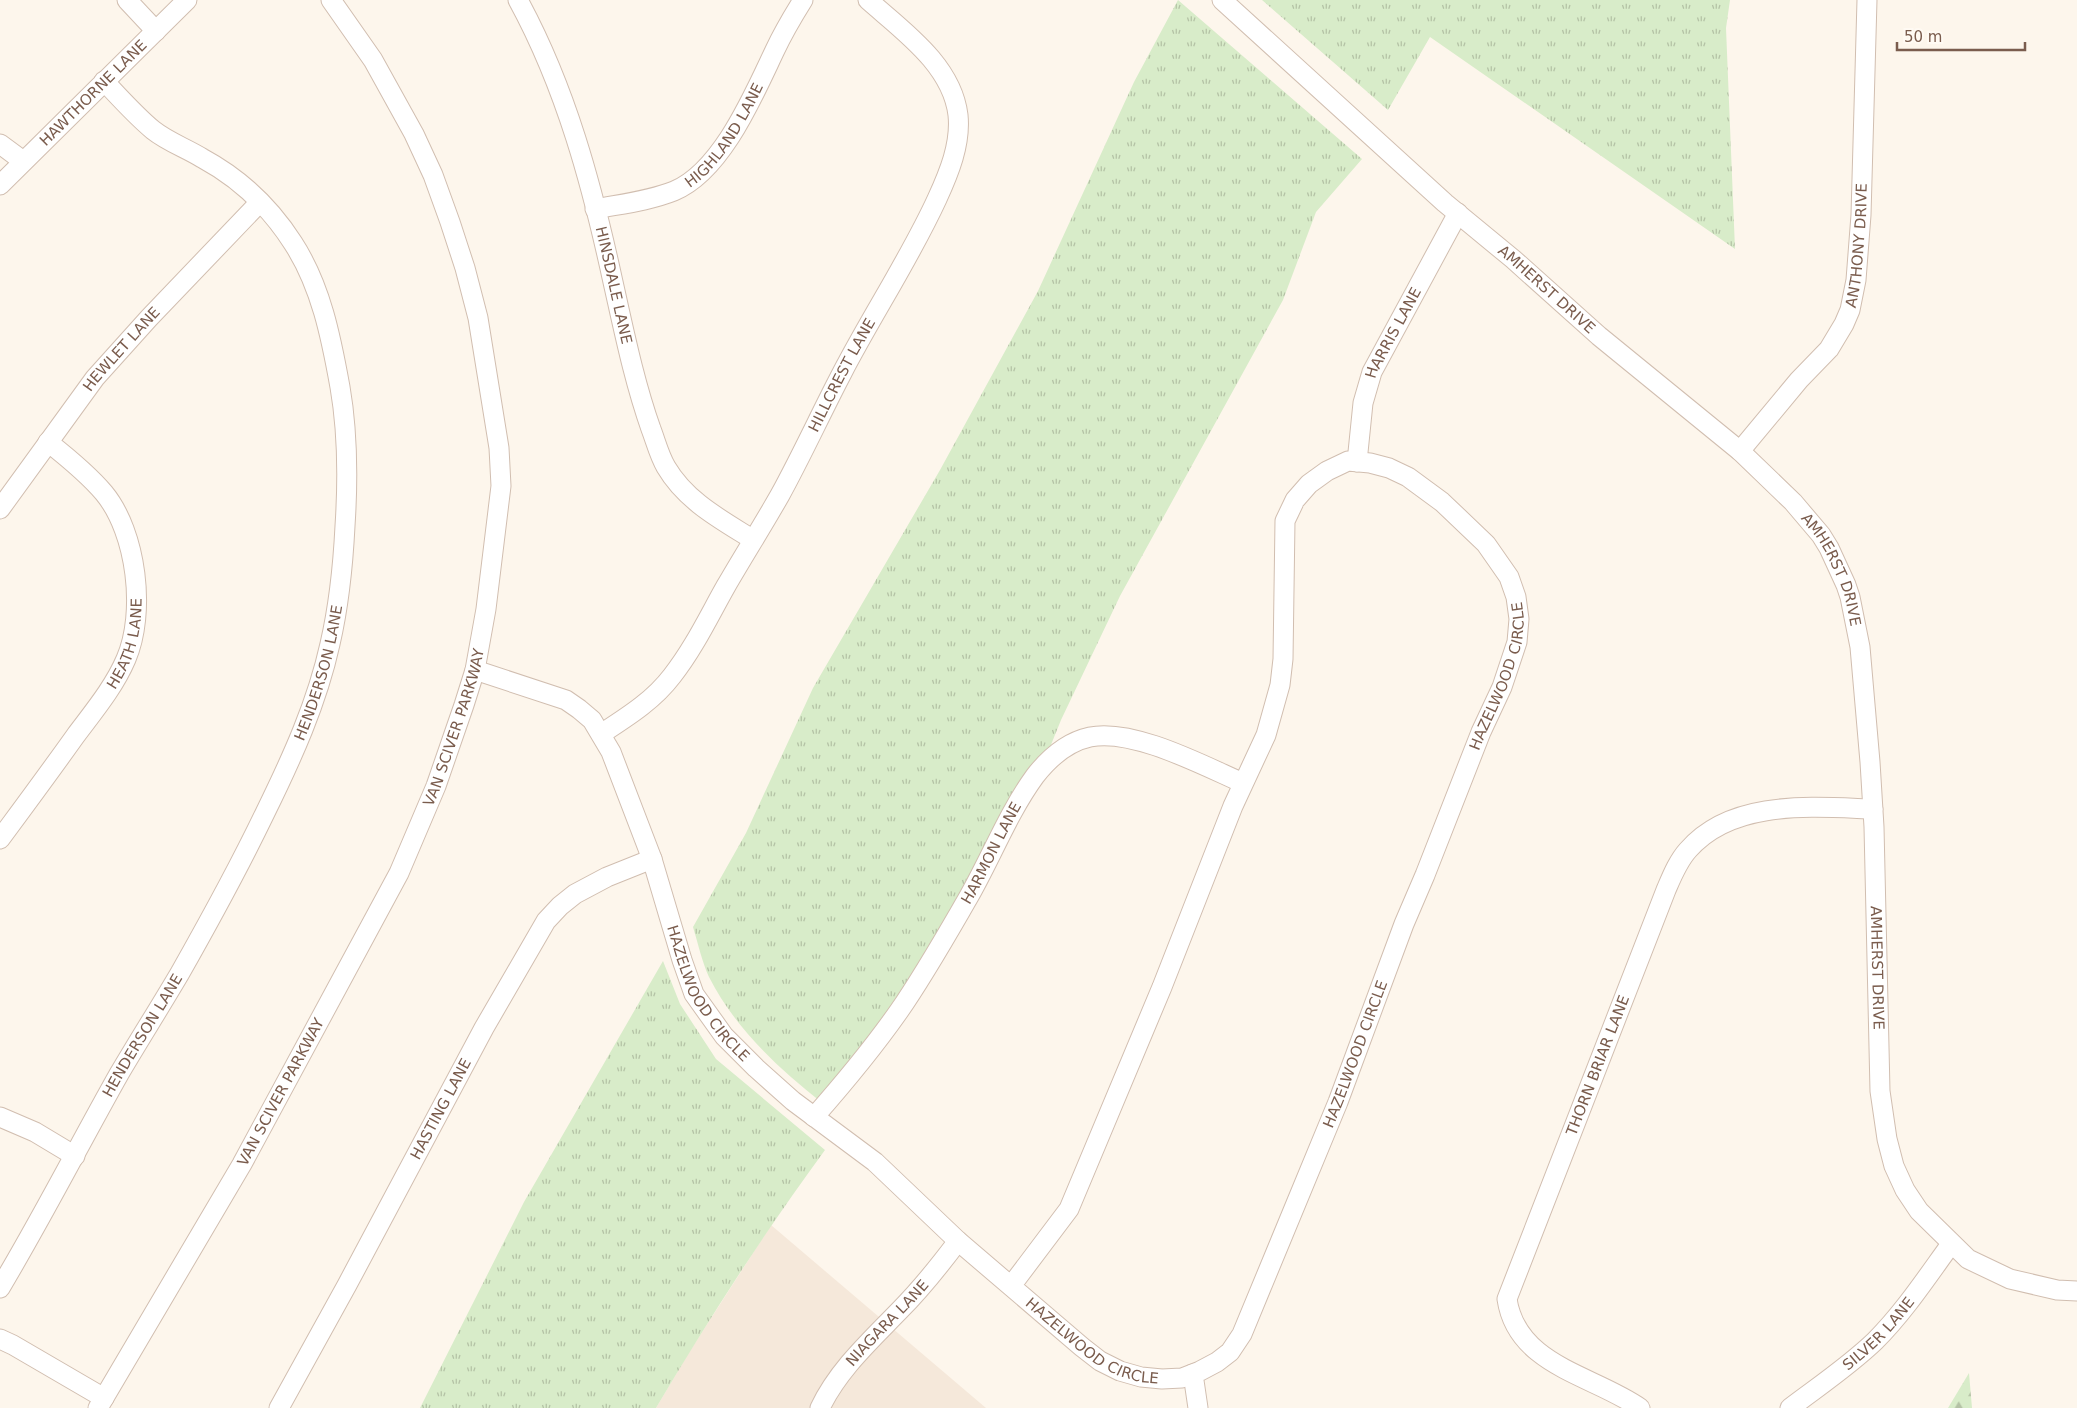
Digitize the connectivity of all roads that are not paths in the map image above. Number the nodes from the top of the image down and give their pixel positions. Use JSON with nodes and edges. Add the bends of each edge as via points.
{"nodes":[{"id":1,"x":127,"y":0,"type":"edge"},
{"id":2,"x":187,"y":0,"type":"edge"},
{"id":3,"x":331,"y":0,"type":"edge"},
{"id":4,"x":518,"y":0,"type":"edge"},
{"id":5,"x":803,"y":0,"type":"edge"},
{"id":6,"x":868,"y":0,"type":"edge"},
{"id":7,"x":1222,"y":0,"type":"edge"},
{"id":8,"x":1867,"y":0,"type":"edge"},
{"id":9,"x":156,"y":31,"type":"junction"},
{"id":10,"x":104,"y":81,"type":"junction"},
{"id":11,"x":0,"y":144,"type":"edge"},
{"id":12,"x":23,"y":161,"type":"junction"},
{"id":13,"x":0,"y":185,"type":"edge"},
{"id":14,"x":260,"y":202,"type":"junction"},
{"id":15,"x":595,"y":209,"type":"junction"},
{"id":16,"x":1458,"y":213,"type":"junction"},
{"id":17,"x":48,"y":442,"type":"junction"},
{"id":18,"x":1740,"y":451,"type":"junction"},
{"id":19,"x":1357,"y":462,"type":"junction"},
{"id":20,"x":0,"y":509,"type":"edge"},
{"id":21,"x":752,"y":539,"type":"junction"},
{"id":22,"x":475,"y":670,"type":"junction"},
{"id":23,"x":601,"y":734,"type":"junction"},
{"id":24,"x":1243,"y":783,"type":"junction"},
{"id":25,"x":1872,"y":810,"type":"junction"},
{"id":26,"x":0,"y":839,"type":"edge"},
{"id":27,"x":652,"y":859,"type":"junction"},
{"id":28,"x":0,"y":1117,"type":"edge"},
{"id":29,"x":814,"y":1117,"type":"junction"},
{"id":30,"x":75,"y":1156,"type":"junction"},
{"id":31,"x":958,"y":1241,"type":"junction"},
{"id":32,"x":1951,"y":1244,"type":"junction"},
{"id":33,"x":1011,"y":1286,"type":"junction"},
{"id":34,"x":0,"y":1288,"type":"edge"},
{"id":35,"x":2077,"y":1292,"type":"edge"},
{"id":36,"x":0,"y":1340,"type":"edge"},
{"id":37,"x":1193,"y":1374,"type":"junction"},
{"id":38,"x":101,"y":1403,"type":"edge"},
{"id":39,"x":279,"y":1408,"type":"edge"},
{"id":40,"x":820,"y":1408,"type":"edge"},
{"id":41,"x":1198,"y":1408,"type":"edge"},
{"id":42,"x":1640,"y":1408,"type":"edge"},
{"id":43,"x":1790,"y":1408,"type":"edge"}],
"edges":[{"from":1,"to":9,"type":"street"},
{"from":2,"to":9,"type":"street","name":"HAWTHORNE LANE"},
{"from":3,"to":22,"type":"street","name":"VAN SCIVER PARKWAY","via":[[373,60],[414,134],[450,222],[478,318],[499,448],[501,486]]},
{"from":4,"to":15,"type":"street","name":"HINSDALE LANE","via":[[560,92]]},
{"from":5,"to":15,"type":"street","name":"HIGHLAND LANE","via":[[775,49],[748,107],[709,164],[675,191]]},
{"from":6,"to":21,"type":"street","name":"HILLCREST LANE","via":[[932,60],[945,77],[954,95],[958,136],[948,170],[927,219],[865,328],[780,496]]},
{"from":7,"to":16,"type":"street","name":"AMHERST DRIVE"},
{"from":8,"to":18,"type":"street","name":"ANTHONY DRIVE","via":[[1861,215],[1856,280],[1850,310],[1829,349]]},
{"from":9,"to":10,"type":"street","name":"HAWTHORNE LANE"},
{"from":10,"to":12,"type":"street","name":"HAWTHORNE LANE"},
{"from":10,"to":14,"type":"street","name":"HENDERSON LANE","via":[[154,132],[220,168]]},
{"from":11,"to":12,"type":"street"},
{"from":12,"to":13,"type":"street","name":"HAWTHORNE LANE"},
{"from":14,"to":17,"type":"street","name":"HEWLET LANE","via":[[95,378]]},
{"from":14,"to":30,"type":"street","name":"HENDERSON LANE","via":[[293,243],[306,266],[332,342],[347,456],[344,564],[334,626],[310,712],[282,780],[236,872]]},
{"from":15,"to":21,"type":"street","name":"HINSDALE LANE","via":[[643,406],[657,450],[687,494]]},
{"from":16,"to":18,"type":"street","name":"AMHERST DRIVE","via":[[1599,336]]},
{"from":16,"to":19,"type":"street","name":"HARRIS LANE","via":[[1372,372],[1363,403]]},
{"from":17,"to":20,"type":"street","name":"HEWLET LANE"},
{"from":17,"to":26,"type":"street","name":"HEATH LANE","via":[[79,467],[104,493],[115,511],[131,552],[135,619],[131,645],[117,676]]},
{"from":18,"to":25,"type":"street","name":"AMHERST DRIVE","via":[[1808,520],[1829,548],[1846,585],[1860,647]]},
{"from":19,"to":24,"type":"street","name":"HAZELWOOD CIRCLE","via":[[1348,461],[1309,484],[1295,500],[1285,521],[1285,608],[1280,685],[1266,735]]},
{"from":19,"to":37,"type":"street","name":"HAZELWOOD CIRCLE","via":[[1389,468],[1408,477],[1442,502],[1486,544],[1509,577],[1516,597],[1519,619],[1517,642],[1502,687],[1404,924],[1338,1102],[1242,1334],[1230,1352]]},
{"from":21,"to":23,"type":"street","name":"HILLCREST LANE","via":[[701,634],[672,677],[644,705]]},
{"from":22,"to":23,"type":"street","name":"HAZELWOOD CIRCLE","via":[[566,700],[592,720]]},
{"from":22,"to":38,"type":"street","name":"VAN SCIVER PARKWAY","via":[[436,786],[400,873],[252,1147]]},
{"from":23,"to":27,"type":"street","name":"HAZELWOOD CIRCLE"},
{"from":24,"to":29,"type":"street","name":"HARMON LANE","via":[[1178,754],[1111,737],[1090,737],[1069,744],[1050,758],[1022,797],[983,872],[912,992],[858,1065]]},
{"from":24,"to":33,"type":"street","name":"HAZELWOOD CIRCLE","via":[[1069,1209]]},
{"from":25,"to":32,"type":"street","name":"AMHERST DRIVE","via":[[1879,1068],[1887,1139],[1894,1166],[1908,1196]]},
{"from":25,"to":42,"type":"street","name":"THORN BRIAR LANE","via":[[1810,808],[1750,813],[1736,817],[1694,843],[1679,862],[1507,1299],[1514,1325],[1531,1347],[1556,1364]]},
{"from":27,"to":29,"type":"street","name":"HAZELWOOD CIRCLE","via":[[690,983],[702,1006],[739,1052]]},
{"from":27,"to":39,"type":"street","name":"HASTING LANE","via":[[575,894],[546,922],[480,1035]]},
{"from":28,"to":30,"type":"street","via":[[35,1132]]},
{"from":29,"to":31,"type":"street","name":"HAZELWOOD CIRCLE","via":[[875,1162]]},
{"from":30,"to":34,"type":"street","name":"HENDERSON LANE"},
{"from":31,"to":33,"type":"street","name":"HAZELWOOD CIRCLE"},
{"from":31,"to":40,"type":"street","name":"NIAGARA LANE","via":[[924,1285],[847,1367]]},
{"from":32,"to":35,"type":"street","name":"AMHERST DRIVE","via":[[1968,1259],[2004,1277]]},
{"from":32,"to":43,"type":"street","name":"SILVER LANE","via":[[1880,1336]]},
{"from":33,"to":37,"type":"street","name":"HAZELWOOD CIRCLE","via":[[1082,1347],[1120,1371],[1162,1379]]},
{"from":36,"to":38,"type":"street","via":[[13,1345]]},
{"from":37,"to":41,"type":"street"}]}
